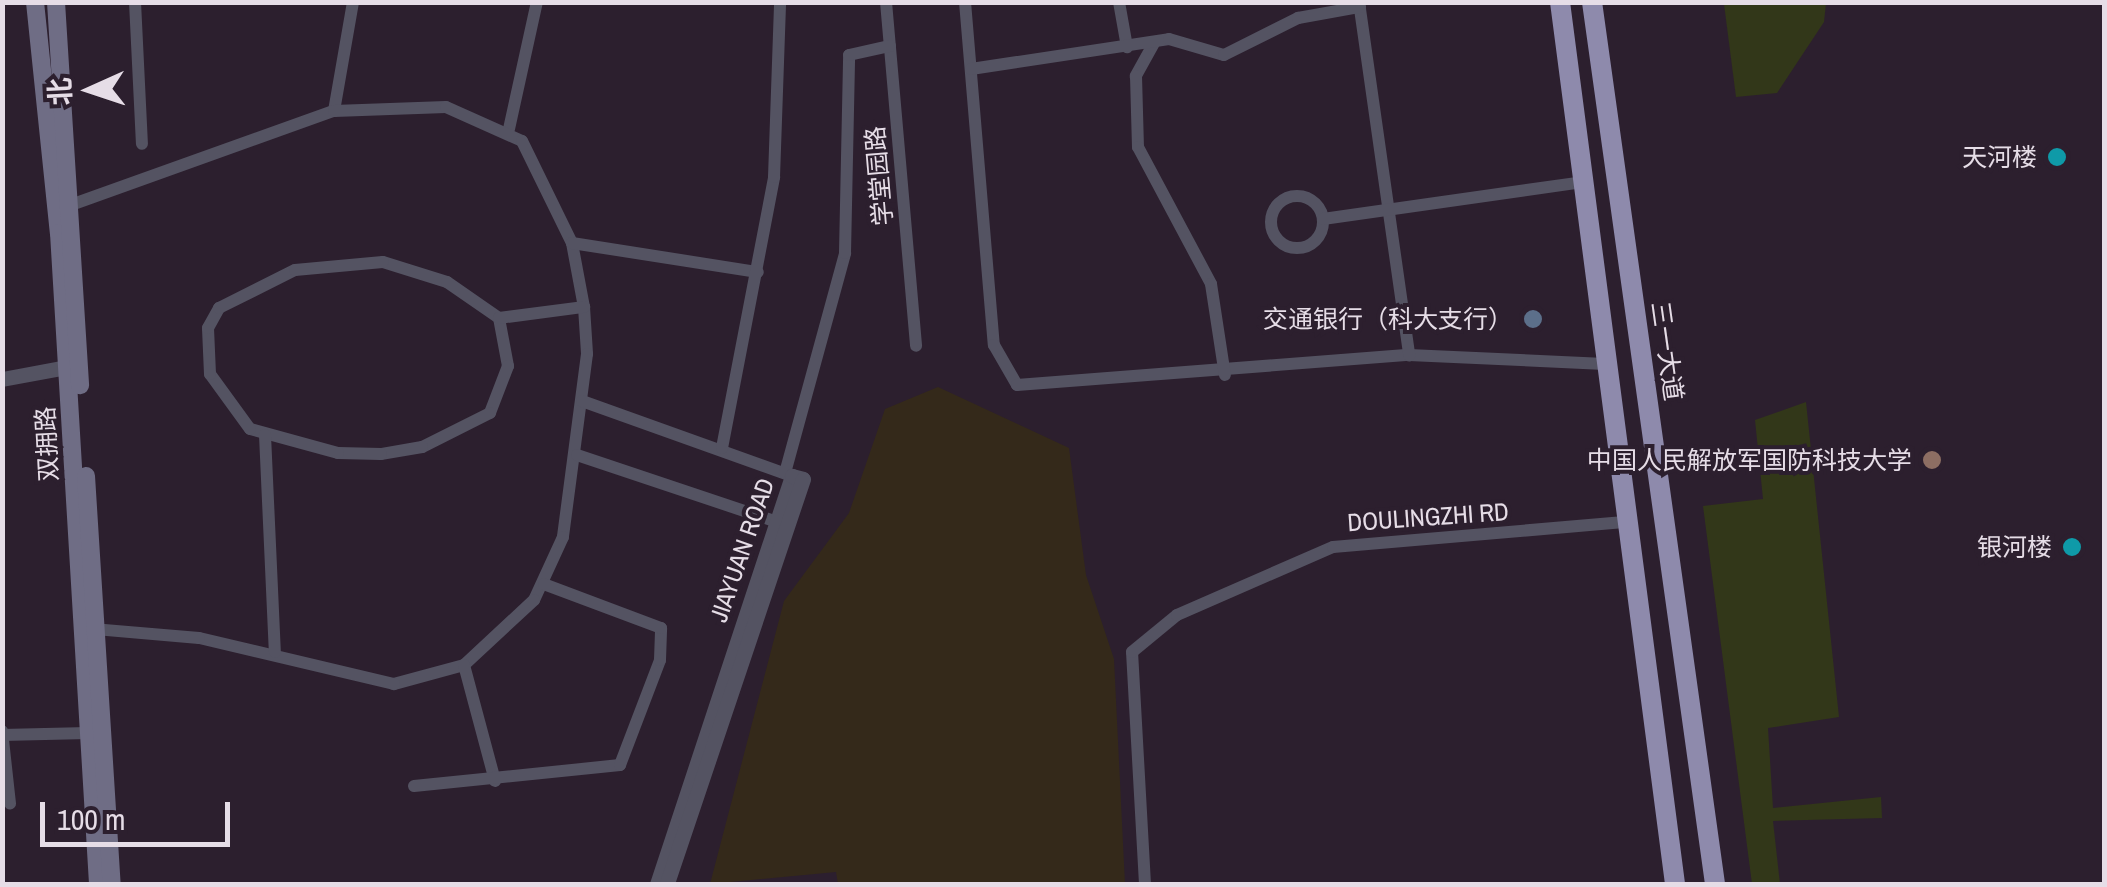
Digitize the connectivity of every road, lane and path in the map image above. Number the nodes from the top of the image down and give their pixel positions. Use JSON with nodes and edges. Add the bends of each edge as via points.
{"nodes":[{"id":1,"x":35,"y":2,"type":"edge"},
{"id":2,"x":56,"y":2,"type":"edge"},
{"id":3,"x":135,"y":2,"type":"edge"},
{"id":4,"x":353,"y":2,"type":"edge"},
{"id":5,"x":537,"y":2,"type":"edge"},
{"id":6,"x":780,"y":2,"type":"edge"},
{"id":7,"x":886,"y":2,"type":"edge"},
{"id":8,"x":965,"y":2,"type":"edge"},
{"id":9,"x":1118,"y":2,"type":"edge"},
{"id":10,"x":1560,"y":2,"type":"edge"},
{"id":11,"x":1592,"y":2,"type":"edge"},
{"id":12,"x":1360,"y":5,"type":"edge"},
{"id":13,"x":1154,"y":42,"type":"junction"},
{"id":14,"x":890,"y":46,"type":"junction"},
{"id":15,"x":1127,"y":47,"type":"junction"},
{"id":16,"x":971,"y":69,"type":"junction"},
{"id":17,"x":334,"y":111,"type":"junction"},
{"id":18,"x":509,"y":129,"type":"junction"},
{"id":19,"x":142,"y":144,"type":"dead end"},
{"id":20,"x":1582,"y":182,"type":"junction"},
{"id":21,"x":68,"y":206,"type":"junction"},
{"id":22,"x":1389,"y":209,"type":"junction"},
{"id":23,"x":1323,"y":219,"type":"junction"},
{"id":24,"x":572,"y":243,"type":"junction"},
{"id":25,"x":758,"y":272,"type":"junction"},
{"id":26,"x":584,"y":307,"type":"junction"},
{"id":27,"x":498,"y":318,"type":"junction"},
{"id":28,"x":916,"y":346,"type":"dead end"},
{"id":29,"x":1410,"y":354,"type":"junction"},
{"id":30,"x":1604,"y":364,"type":"junction"},
{"id":31,"x":73,"y":366,"type":"junction"},
{"id":32,"x":1226,"y":375,"type":"junction"},
{"id":33,"x":2,"y":379,"type":"edge"},
{"id":34,"x":582,"y":401,"type":"junction"},
{"id":35,"x":265,"y":435,"type":"junction"},
{"id":36,"x":722,"y":448,"type":"junction"},
{"id":37,"x":577,"y":455,"type":"junction"},
{"id":38,"x":788,"y":474,"type":"junction"},
{"id":39,"x":1627,"y":522,"type":"junction"},
{"id":40,"x":782,"y":523,"type":"junction"},
{"id":41,"x":544,"y":584,"type":"junction"},
{"id":42,"x":95,"y":630,"type":"junction"},
{"id":43,"x":275,"y":652,"type":"junction"},
{"id":44,"x":464,"y":665,"type":"junction"},
{"id":45,"x":88,"y":733,"type":"junction"},
{"id":46,"x":3,"y":734,"type":"edge"},
{"id":47,"x":495,"y":781,"type":"junction"},
{"id":48,"x":414,"y":786,"type":"dead end"},
{"id":49,"x":10,"y":804,"type":"dead end"},
{"id":50,"x":98,"y":884,"type":"edge"},
{"id":51,"x":112,"y":884,"type":"edge"},
{"id":52,"x":657,"y":884,"type":"edge"},
{"id":53,"x":667,"y":884,"type":"edge"},
{"id":54,"x":1145,"y":884,"type":"edge"},
{"id":55,"x":1674,"y":884,"type":"edge"},
{"id":56,"x":1716,"y":884,"type":"edge"}],
"edges":[{"from":1,"to":31,"type":"main road","name":"双拥路"},
{"from":2,"to":21,"type":"main road","name":"双拥路"},
{"from":3,"to":19,"type":"street"},
{"from":4,"to":17,"type":"street"},
{"from":5,"to":18,"type":"street"},
{"from":6,"to":25,"type":"street","via":[[774,178]]},
{"from":7,"to":14,"type":"street","name":"学堂园路"},
{"from":8,"to":16,"type":"street"},
{"from":9,"to":15,"type":"street"},
{"from":10,"to":20,"type":"highway"},
{"from":11,"to":56,"type":"highway","name":"三一大道"},
{"from":12,"to":13,"type":"street","via":[[1298,18],[1224,56],[1176,39]]},
{"from":12,"to":22,"type":"street"},
{"from":13,"to":15,"type":"street"},
{"from":13,"to":32,"type":"street","via":[[1136,76],[1138,147],[1211,284]]},
{"from":14,"to":28,"type":"street","name":"学堂园路"},
{"from":14,"to":38,"type":"street","via":[[849,56],[845,253]]},
{"from":15,"to":16,"type":"street"},
{"from":16,"to":32,"type":"street","via":[[994,346],[1010,381]]},
{"from":17,"to":18,"type":"street","via":[[419,104]]},
{"from":17,"to":21,"type":"street"},
{"from":18,"to":24,"type":"street"},
{"from":20,"to":22,"type":"street"},
{"from":20,"to":30,"type":"highway"},
{"from":21,"to":31,"type":"main road","name":"双拥路"},
{"from":22,"to":23,"type":"street"},
{"from":22,"to":29,"type":"street"},
{"from":23,"to":23,"type":"street","via":[[1315,204],[1291,196],[1272,213],[1272,230],[1290,247],[1307,246]]},
{"from":24,"to":25,"type":"street"},
{"from":24,"to":26,"type":"street"},
{"from":25,"to":36,"type":"street"},
{"from":26,"to":27,"type":"street"},
{"from":26,"to":34,"type":"street"},
{"from":27,"to":35,"type":"street","via":[[506,379],[473,425],[381,454]]},
{"from":27,"to":35,"type":"street","via":[[446,282],[383,262],[324,263],[239,292],[208,328],[204,353],[224,401]]},
{"from":29,"to":30,"type":"street"},
{"from":29,"to":32,"type":"street"},
{"from":30,"to":39,"type":"highway"},
{"from":31,"to":33,"type":"street"},
{"from":31,"to":42,"type":"main road","name":"双拥路"},
{"from":31,"to":45,"type":"main road","name":"双拥路"},
{"from":34,"to":36,"type":"street"},
{"from":34,"to":37,"type":"street"},
{"from":35,"to":43,"type":"street"},
{"from":36,"to":38,"type":"street"},
{"from":37,"to":40,"type":"street"},
{"from":37,"to":41,"type":"street"},
{"from":38,"to":40,"type":"street","name":"JIAYUAN ROAD","via":[[803,479]]},
{"from":39,"to":54,"type":"street","name":"DOULINGZHI RD","via":[[1333,546],[1177,615],[1132,652]]},
{"from":39,"to":55,"type":"highway"},
{"from":40,"to":52,"type":"street","name":"JIAYUAN ROAD"},
{"from":40,"to":53,"type":"street","name":"JIAYUAN ROAD"},
{"from":41,"to":44,"type":"street"},
{"from":41,"to":47,"type":"street","via":[[653,622],[664,644],[616,770]]},
{"from":42,"to":43,"type":"street"},
{"from":42,"to":51,"type":"main road","name":"双拥路"},
{"from":43,"to":44,"type":"street","via":[[394,684]]},
{"from":44,"to":47,"type":"street"},
{"from":45,"to":46,"type":"street"},
{"from":45,"to":50,"type":"main road","name":"双拥路"},
{"from":46,"to":49,"type":"street"},
{"from":47,"to":48,"type":"street"}]}
